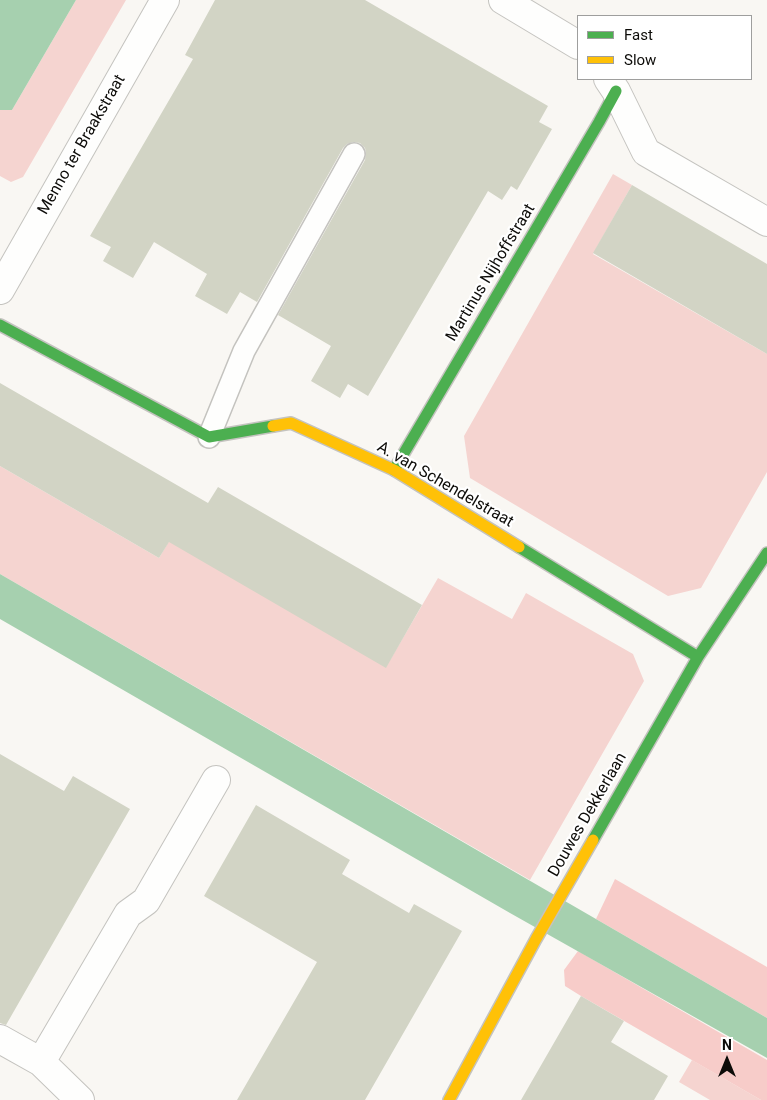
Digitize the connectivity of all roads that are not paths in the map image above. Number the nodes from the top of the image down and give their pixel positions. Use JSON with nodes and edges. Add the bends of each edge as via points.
{"nodes":[{"id":1,"x":165,"y":0,"type":"edge"},
{"id":2,"x":503,"y":0,"type":"edge"},
{"id":3,"x":577,"y":44,"type":"edge"},
{"id":4,"x":612,"y":85,"type":"edge"},
{"id":5,"x":354,"y":154,"type":"dead end"},
{"id":6,"x":767,"y":222,"type":"edge"},
{"id":7,"x":0,"y":290,"type":"edge"},
{"id":8,"x":0,"y":325,"type":"edge"},
{"id":9,"x":209,"y":437,"type":"junction"},
{"id":10,"x":394,"y":470,"type":"junction"},
{"id":11,"x":767,"y":553,"type":"edge"},
{"id":12,"x":698,"y":657,"type":"junction"},
{"id":13,"x":216,"y":780,"type":"dead end"},
{"id":14,"x":0,"y":1039,"type":"edge"},
{"id":15,"x":41,"y":1062,"type":"junction"},
{"id":16,"x":80,"y":1100,"type":"edge"},
{"id":17,"x":449,"y":1100,"type":"edge"}],
"edges":[{"from":1,"to":7,"type":"street","name":"Menno ter Braakstraat"},
{"from":2,"to":3,"type":"street"},
{"from":4,"to":6,"type":"street","via":[[646,152]]},
{"from":4,"to":10,"type":"street","name":"Martinus Nijhoffstraat","via":[[599,122]]},
{"from":5,"to":9,"type":"lane","via":[[244,351]]},
{"from":8,"to":9,"type":"street"},
{"from":9,"to":10,"type":"street","name":"A. van Schendelstraat","via":[[291,423]]},
{"from":10,"to":12,"type":"street","name":"A. van Schendelstraat"},
{"from":11,"to":12,"type":"street","name":"Douwes Dekkerlaan"},
{"from":12,"to":17,"type":"street","name":"Douwes Dekkerlaan","via":[[536,939]]},
{"from":13,"to":15,"type":"street","via":[[146,901],[128,914]]},
{"from":14,"to":15,"type":"street"},
{"from":15,"to":16,"type":"street"}]}
